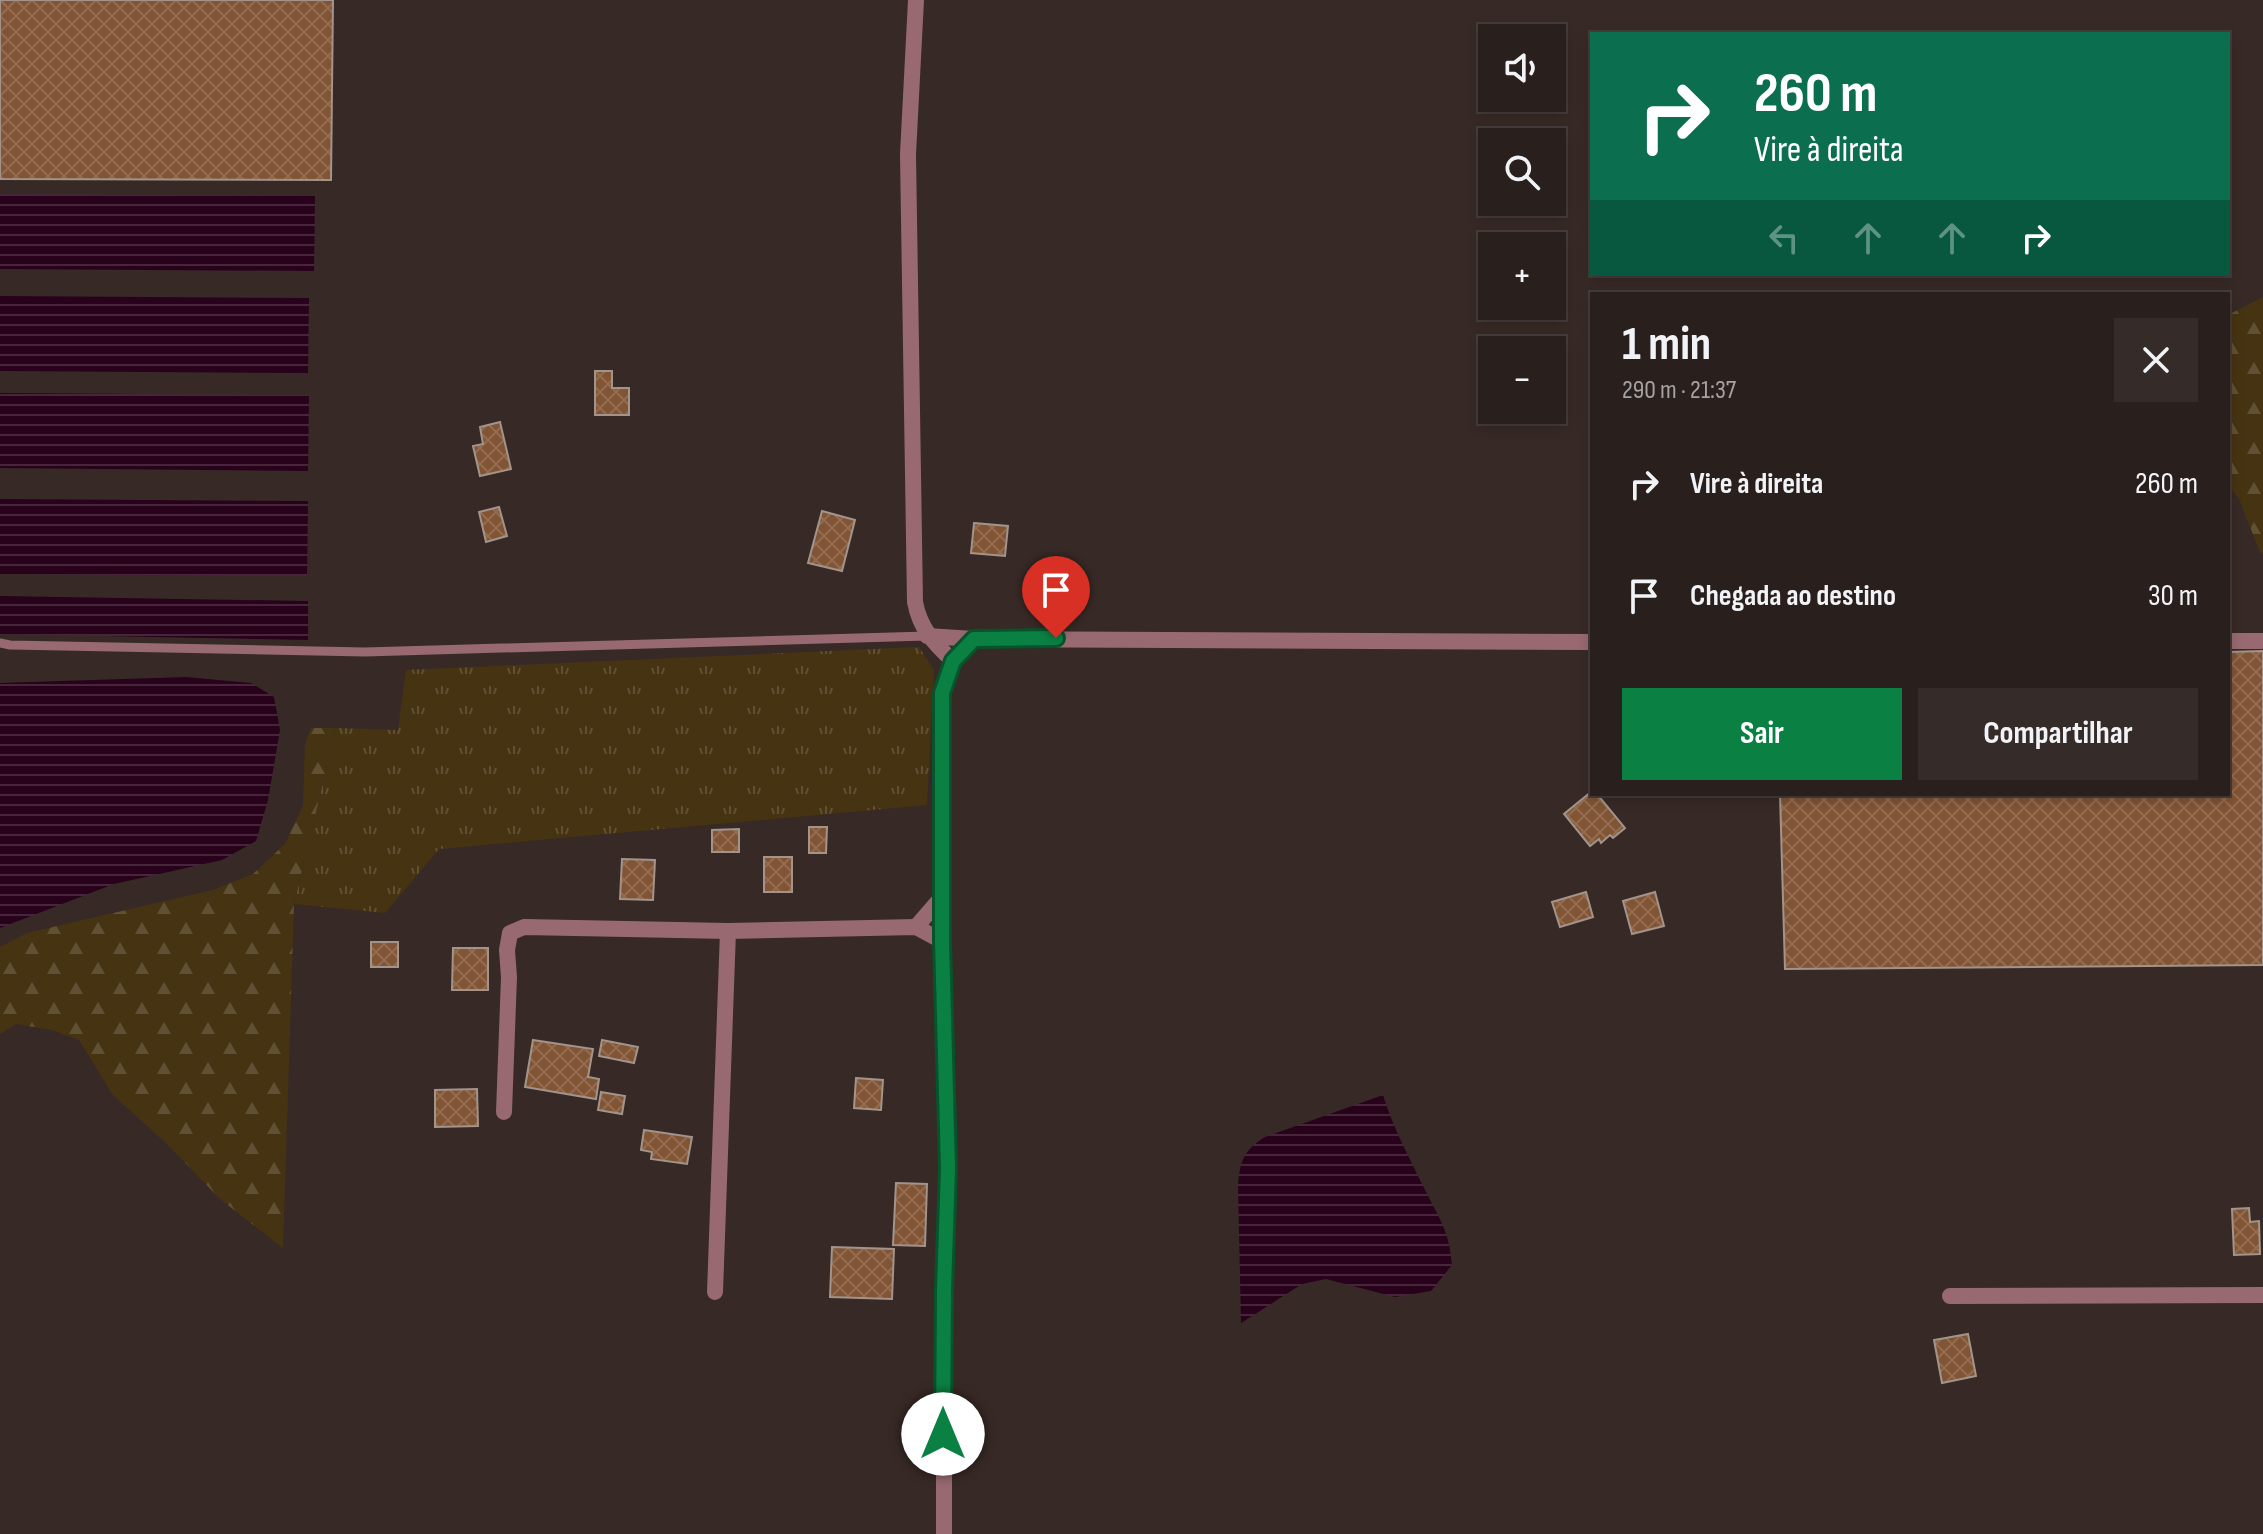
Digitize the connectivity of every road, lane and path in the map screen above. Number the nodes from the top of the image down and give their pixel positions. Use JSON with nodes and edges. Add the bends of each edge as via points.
{"nodes":[{"id":1,"x":916,"y":0,"type":"edge"},
{"id":2,"x":927,"y":636,"type":"junction"},
{"id":3,"x":974,"y":639,"type":"junction"},
{"id":4,"x":2230,"y":641,"type":"edge"},
{"id":5,"x":2263,"y":641,"type":"edge"},
{"id":6,"x":1590,"y":642,"type":"edge"},
{"id":7,"x":0,"y":643,"type":"edge"},
{"id":8,"x":953,"y":661,"type":"junction"},
{"id":9,"x":942,"y":897,"type":"junction"},
{"id":10,"x":916,"y":927,"type":"junction"},
{"id":11,"x":728,"y":931,"type":"junction"},
{"id":12,"x":942,"y":941,"type":"junction"},
{"id":13,"x":504,"y":1112,"type":"dead end"},
{"id":14,"x":715,"y":1292,"type":"dead end"},
{"id":15,"x":2263,"y":1295,"type":"edge"},
{"id":16,"x":1950,"y":1296,"type":"dead end"},
{"id":17,"x":944,"y":1534,"type":"edge"}],
"edges":[{"from":1,"to":2,"type":"street","via":[[908,154],[914,586],[917,614]]},
{"from":2,"to":3,"type":"street"},
{"from":2,"to":7,"type":"lane","via":[[365,652]]},
{"from":2,"to":8,"type":"street"},
{"from":3,"to":6,"type":"street"},
{"from":3,"to":8,"type":"street"},
{"from":4,"to":5,"type":"street"},
{"from":8,"to":9,"type":"street","via":[[942,693]]},
{"from":9,"to":10,"type":"street"},
{"from":9,"to":12,"type":"street"},
{"from":10,"to":11,"type":"street"},
{"from":10,"to":12,"type":"street"},
{"from":11,"to":13,"type":"street","via":[[542,926],[510,933]]},
{"from":11,"to":14,"type":"street"},
{"from":12,"to":17,"type":"street","via":[[948,1169]]},
{"from":15,"to":16,"type":"street"}]}
